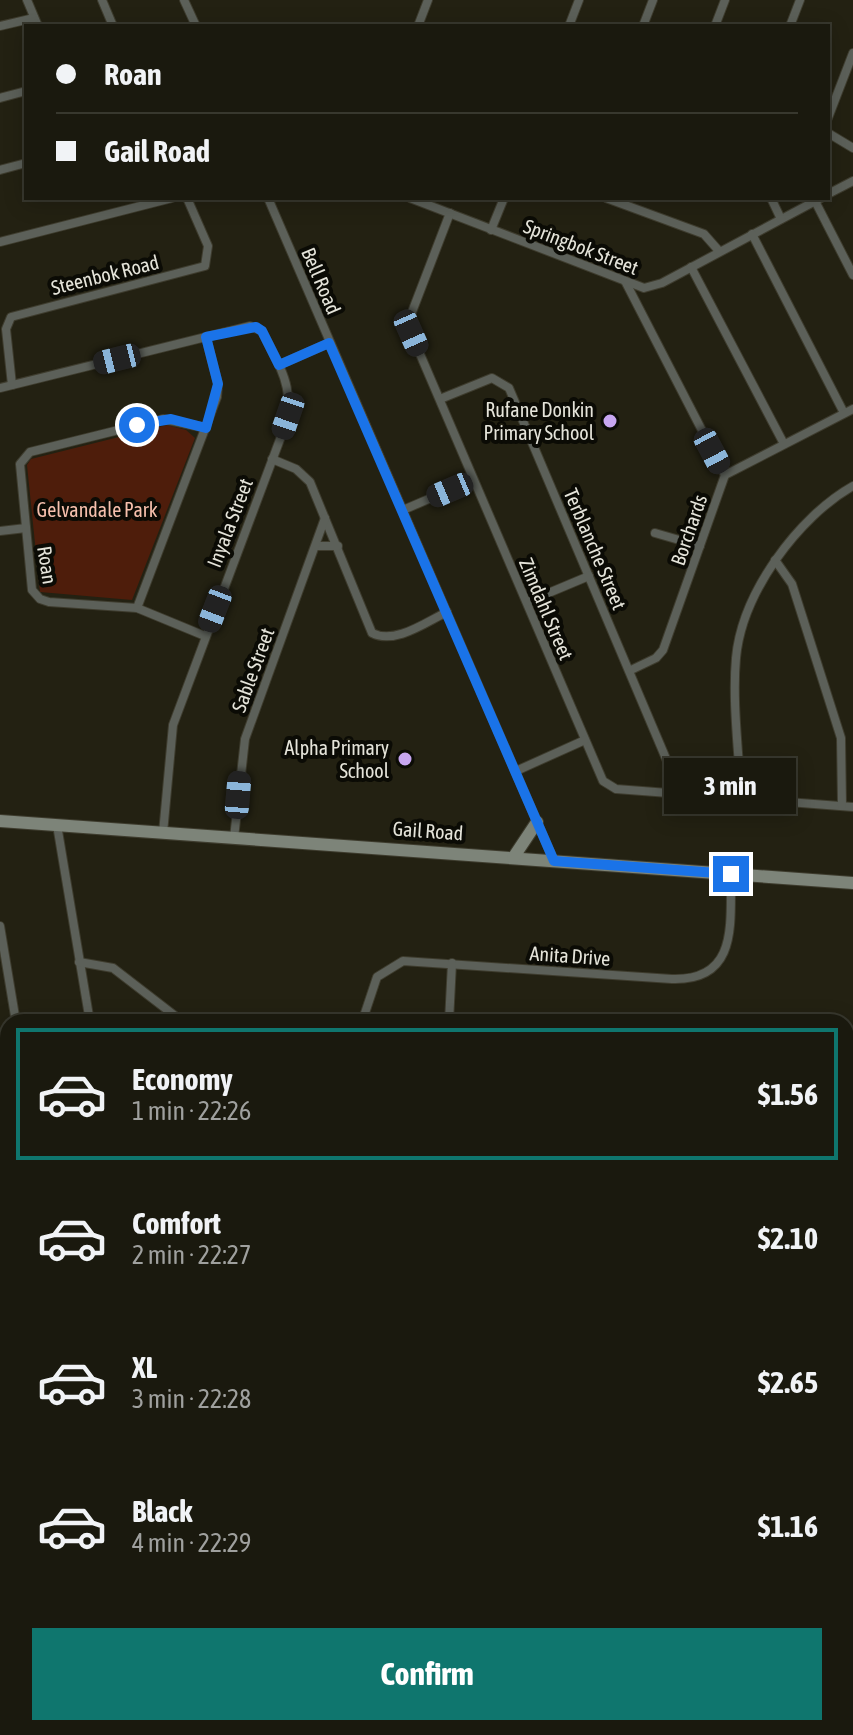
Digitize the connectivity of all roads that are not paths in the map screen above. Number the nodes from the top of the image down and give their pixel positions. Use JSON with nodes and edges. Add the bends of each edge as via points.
{"nodes":[{"id":1,"x":27,"y":0,"type":"edge"},
{"id":2,"x":102,"y":0,"type":"edge"},
{"id":3,"x":184,"y":0,"type":"edge"},
{"id":4,"x":428,"y":0,"type":"edge"},
{"id":5,"x":579,"y":0,"type":"edge"},
{"id":6,"x":653,"y":0,"type":"edge"},
{"id":7,"x":725,"y":0,"type":"edge"},
{"id":8,"x":800,"y":0,"type":"edge"},
{"id":9,"x":36,"y":22,"type":"edge"},
{"id":10,"x":112,"y":24,"type":"edge"},
{"id":11,"x":195,"y":24,"type":"edge"},
{"id":12,"x":419,"y":24,"type":"edge"},
{"id":13,"x":570,"y":24,"type":"edge"},
{"id":14,"x":644,"y":24,"type":"edge"},
{"id":15,"x":716,"y":24,"type":"edge"},
{"id":16,"x":791,"y":24,"type":"edge"},
{"id":17,"x":0,"y":26,"type":"edge"},
{"id":18,"x":853,"y":53,"type":"edge"},
{"id":19,"x":24,"y":92,"type":"edge"},
{"id":20,"x":0,"y":98,"type":"edge"},
{"id":21,"x":830,"y":113,"type":"edge"},
{"id":22,"x":830,"y":134,"type":"edge"},
{"id":23,"x":853,"y":148,"type":"edge"},
{"id":24,"x":24,"y":164,"type":"edge"},
{"id":25,"x":0,"y":170,"type":"edge"},
{"id":26,"x":853,"y":181,"type":"edge"},
{"id":27,"x":830,"y":193,"type":"edge"},
{"id":28,"x":164,"y":200,"type":"edge"},
{"id":29,"x":188,"y":200,"type":"edge"},
{"id":30,"x":269,"y":200,"type":"edge"},
{"id":31,"x":415,"y":200,"type":"edge"},
{"id":32,"x":503,"y":200,"type":"edge"},
{"id":33,"x":611,"y":200,"type":"edge"},
{"id":34,"x":772,"y":200,"type":"edge"},
{"id":35,"x":816,"y":200,"type":"edge"},
{"id":36,"x":818,"y":200,"type":"edge"},
{"id":37,"x":450,"y":213,"type":"junction"},
{"id":38,"x":781,"y":219,"type":"junction"},
{"id":39,"x":491,"y":230,"type":"junction"},
{"id":40,"x":752,"y":234,"type":"junction"},
{"id":41,"x":0,"y":242,"type":"edge"},
{"id":42,"x":719,"y":251,"type":"junction"},
{"id":43,"x":691,"y":267,"type":"junction"},
{"id":44,"x":853,"y":275,"type":"edge"},
{"id":45,"x":625,"y":281,"type":"junction"},
{"id":46,"x":206,"y":337,"type":"junction"},
{"id":47,"x":329,"y":343,"type":"junction"},
{"id":48,"x":279,"y":365,"type":"junction"},
{"id":49,"x":12,"y":385,"type":"junction"},
{"id":50,"x":0,"y":388,"type":"edge"},
{"id":51,"x":440,"y":399,"type":"junction"},
{"id":52,"x":853,"y":409,"type":"edge"},
{"id":53,"x":844,"y":413,"type":"junction"},
{"id":54,"x":206,"y":428,"type":"junction"},
{"id":55,"x":784,"y":444,"type":"junction"},
{"id":56,"x":272,"y":459,"type":"junction"},
{"id":57,"x":725,"y":475,"type":"junction"},
{"id":58,"x":473,"y":480,"type":"junction"},
{"id":59,"x":853,"y":486,"type":"edge"},
{"id":60,"x":403,"y":510,"type":"junction"},
{"id":61,"x":325,"y":518,"type":"junction"},
{"id":62,"x":26,"y":528,"type":"junction"},
{"id":63,"x":0,"y":531,"type":"edge"},
{"id":64,"x":655,"y":533,"type":"dead end"},
{"id":65,"x":316,"y":546,"type":"junction"},
{"id":66,"x":338,"y":546,"type":"junction"},
{"id":67,"x":700,"y":546,"type":"junction"},
{"id":68,"x":775,"y":560,"type":"junction"},
{"id":69,"x":589,"y":576,"type":"junction"},
{"id":70,"x":527,"y":602,"type":"junction"},
{"id":71,"x":137,"y":608,"type":"junction"},
{"id":72,"x":447,"y":612,"type":"junction"},
{"id":73,"x":205,"y":636,"type":"junction"},
{"id":74,"x":631,"y":670,"type":"junction"},
{"id":75,"x":585,"y":740,"type":"junction"},
{"id":76,"x":516,"y":771,"type":"junction"},
{"id":77,"x":681,"y":794,"type":"junction"},
{"id":78,"x":741,"y":798,"type":"junction"},
{"id":79,"x":842,"y":806,"type":"junction"},
{"id":80,"x":853,"y":807,"type":"edge"},
{"id":81,"x":0,"y":821,"type":"edge"},
{"id":82,"x":537,"y":822,"type":"junction"},
{"id":83,"x":57,"y":825,"type":"junction"},
{"id":84,"x":163,"y":833,"type":"junction"},
{"id":85,"x":234,"y":838,"type":"junction"},
{"id":86,"x":513,"y":858,"type":"junction"},
{"id":87,"x":554,"y":861,"type":"junction"},
{"id":88,"x":731,"y":874,"type":"junction"},
{"id":89,"x":853,"y":883,"type":"edge"},
{"id":90,"x":0,"y":926,"type":"edge"},
{"id":91,"x":79,"y":962,"type":"junction"},
{"id":92,"x":452,"y":963,"type":"junction"},
{"id":93,"x":15,"y":1014,"type":"edge"},
{"id":94,"x":89,"y":1014,"type":"edge"},
{"id":95,"x":173,"y":1014,"type":"edge"},
{"id":96,"x":364,"y":1014,"type":"edge"},
{"id":97,"x":449,"y":1014,"type":"edge"}],
"edges":[{"from":1,"to":9,"type":"street"},
{"from":2,"to":10,"type":"street"},
{"from":3,"to":11,"type":"street"},
{"from":4,"to":12,"type":"street"},
{"from":5,"to":13,"type":"street"},
{"from":6,"to":14,"type":"street"},
{"from":7,"to":15,"type":"street"},
{"from":8,"to":16,"type":"street"},
{"from":9,"to":17,"type":"street"},
{"from":18,"to":21,"type":"street"},
{"from":19,"to":20,"type":"street"},
{"from":22,"to":23,"type":"street"},
{"from":24,"to":25,"type":"street"},
{"from":26,"to":27,"type":"street"},
{"from":28,"to":41,"type":"street"},
{"from":29,"to":49,"type":"street","name":"Steenbok Road","via":[[208,246],[205,266],[11,317],[6,329]]},
{"from":30,"to":47,"type":"street","name":"Bell Road"},
{"from":31,"to":37,"type":"street","name":"Springbok Street"},
{"from":32,"to":39,"type":"street"},
{"from":33,"to":42,"type":"street","via":[[704,234]]},
{"from":34,"to":38,"type":"street"},
{"from":35,"to":38,"type":"street","name":"Springbok Street"},
{"from":36,"to":44,"type":"street"},
{"from":37,"to":39,"type":"street","name":"Springbok Street"},
{"from":37,"to":51,"type":"street","name":"Zimdahl Street","via":[[410,320]]},
{"from":38,"to":40,"type":"street","name":"Springbok Street"},
{"from":39,"to":45,"type":"street","name":"Springbok Street"},
{"from":40,"to":42,"type":"street","name":"Springbok Street"},
{"from":40,"to":53,"type":"street"},
{"from":42,"to":43,"type":"street","name":"Springbok Street"},
{"from":43,"to":45,"type":"street","name":"Springbok Street","via":[[652,287]]},
{"from":43,"to":55,"type":"street"},
{"from":45,"to":57,"type":"street"},
{"from":46,"to":48,"type":"street","name":"Inyala Street","via":[[250,326],[262,331]]},
{"from":46,"to":49,"type":"street"},
{"from":46,"to":54,"type":"street","via":[[218,384]]},
{"from":47,"to":48,"type":"street"},
{"from":47,"to":60,"type":"street","name":"Bell Road"},
{"from":48,"to":56,"type":"street","name":"Inyala Street","via":[[290,406]]},
{"from":49,"to":50,"type":"street"},
{"from":51,"to":58,"type":"street","name":"Zimdahl Street"},
{"from":51,"to":69,"type":"street","name":"Terblanche Street","via":[[488,379],[506,383]]},
{"from":52,"to":53,"type":"street","name":"Borchards"},
{"from":53,"to":55,"type":"street","name":"Borchards"},
{"from":54,"to":62,"type":"street","name":"Roan","via":[[163,419],[30,452],[20,464]]},
{"from":54,"to":71,"type":"street"},
{"from":55,"to":57,"type":"street","name":"Borchards"},
{"from":56,"to":61,"type":"street","via":[[306,477]]},
{"from":56,"to":73,"type":"street","name":"Inyala Street"},
{"from":57,"to":67,"type":"street","name":"Borchards"},
{"from":58,"to":60,"type":"street"},
{"from":58,"to":70,"type":"street","name":"Zimdahl Street"},
{"from":59,"to":68,"type":"street","via":[[825,504]]},
{"from":60,"to":72,"type":"street","name":"Bell Road"},
{"from":61,"to":65,"type":"street","name":"Sable Street"},
{"from":61,"to":66,"type":"street"},
{"from":62,"to":63,"type":"street"},
{"from":62,"to":71,"type":"street","name":"Roan","via":[[32,590],[40,599]]},
{"from":64,"to":67,"type":"street"},
{"from":65,"to":66,"type":"street"},
{"from":65,"to":85,"type":"street","name":"Sable Street","via":[[242,749]]},
{"from":66,"to":72,"type":"street","via":[[366,626],[375,635],[400,634]]},
{"from":67,"to":74,"type":"street","name":"Borchards","via":[[663,650]]},
{"from":68,"to":78,"type":"street","via":[[737,649]]},
{"from":68,"to":79,"type":"street","via":[[792,584],[841,738]]},
{"from":69,"to":70,"type":"street"},
{"from":69,"to":74,"type":"street","name":"Terblanche Street"},
{"from":70,"to":75,"type":"street","name":"Zimdahl Street"},
{"from":71,"to":73,"type":"street","name":"Roan"},
{"from":72,"to":76,"type":"street","name":"Bell Road"},
{"from":73,"to":84,"type":"street","name":"Inyala Street","via":[[170,736]]},
{"from":74,"to":77,"type":"street","name":"Terblanche Street"},
{"from":75,"to":76,"type":"street"},
{"from":75,"to":77,"type":"street","name":"Zimdahl Street","via":[[609,786]]},
{"from":76,"to":82,"type":"street","name":"Bell Road"},
{"from":77,"to":78,"type":"street","name":"Zimdahl Street"},
{"from":78,"to":79,"type":"street","name":"Zimdahl Street"},
{"from":79,"to":80,"type":"street","name":"Zimdahl Street"},
{"from":81,"to":83,"type":"street","name":"Gail Road"},
{"from":82,"to":86,"type":"street"},
{"from":82,"to":87,"type":"street","name":"Bell Road"},
{"from":83,"to":84,"type":"street","name":"Gail Road"},
{"from":83,"to":91,"type":"street"},
{"from":84,"to":85,"type":"street","name":"Gail Road"},
{"from":85,"to":86,"type":"street","name":"Gail Road"},
{"from":86,"to":87,"type":"street","name":"Gail Road"},
{"from":87,"to":88,"type":"street","name":"Gail Road"},
{"from":88,"to":89,"type":"street","name":"Gail Road"},
{"from":88,"to":92,"type":"street","name":"Anita Drive","via":[[727,947],[716,965],[698,977]]},
{"from":90,"to":93,"type":"street"},
{"from":91,"to":94,"type":"street"},
{"from":91,"to":95,"type":"street","via":[[113,968]]},
{"from":92,"to":96,"type":"street","name":"Anita Drive","via":[[403,961],[385,970],[372,984]]},
{"from":92,"to":97,"type":"street"}]}
